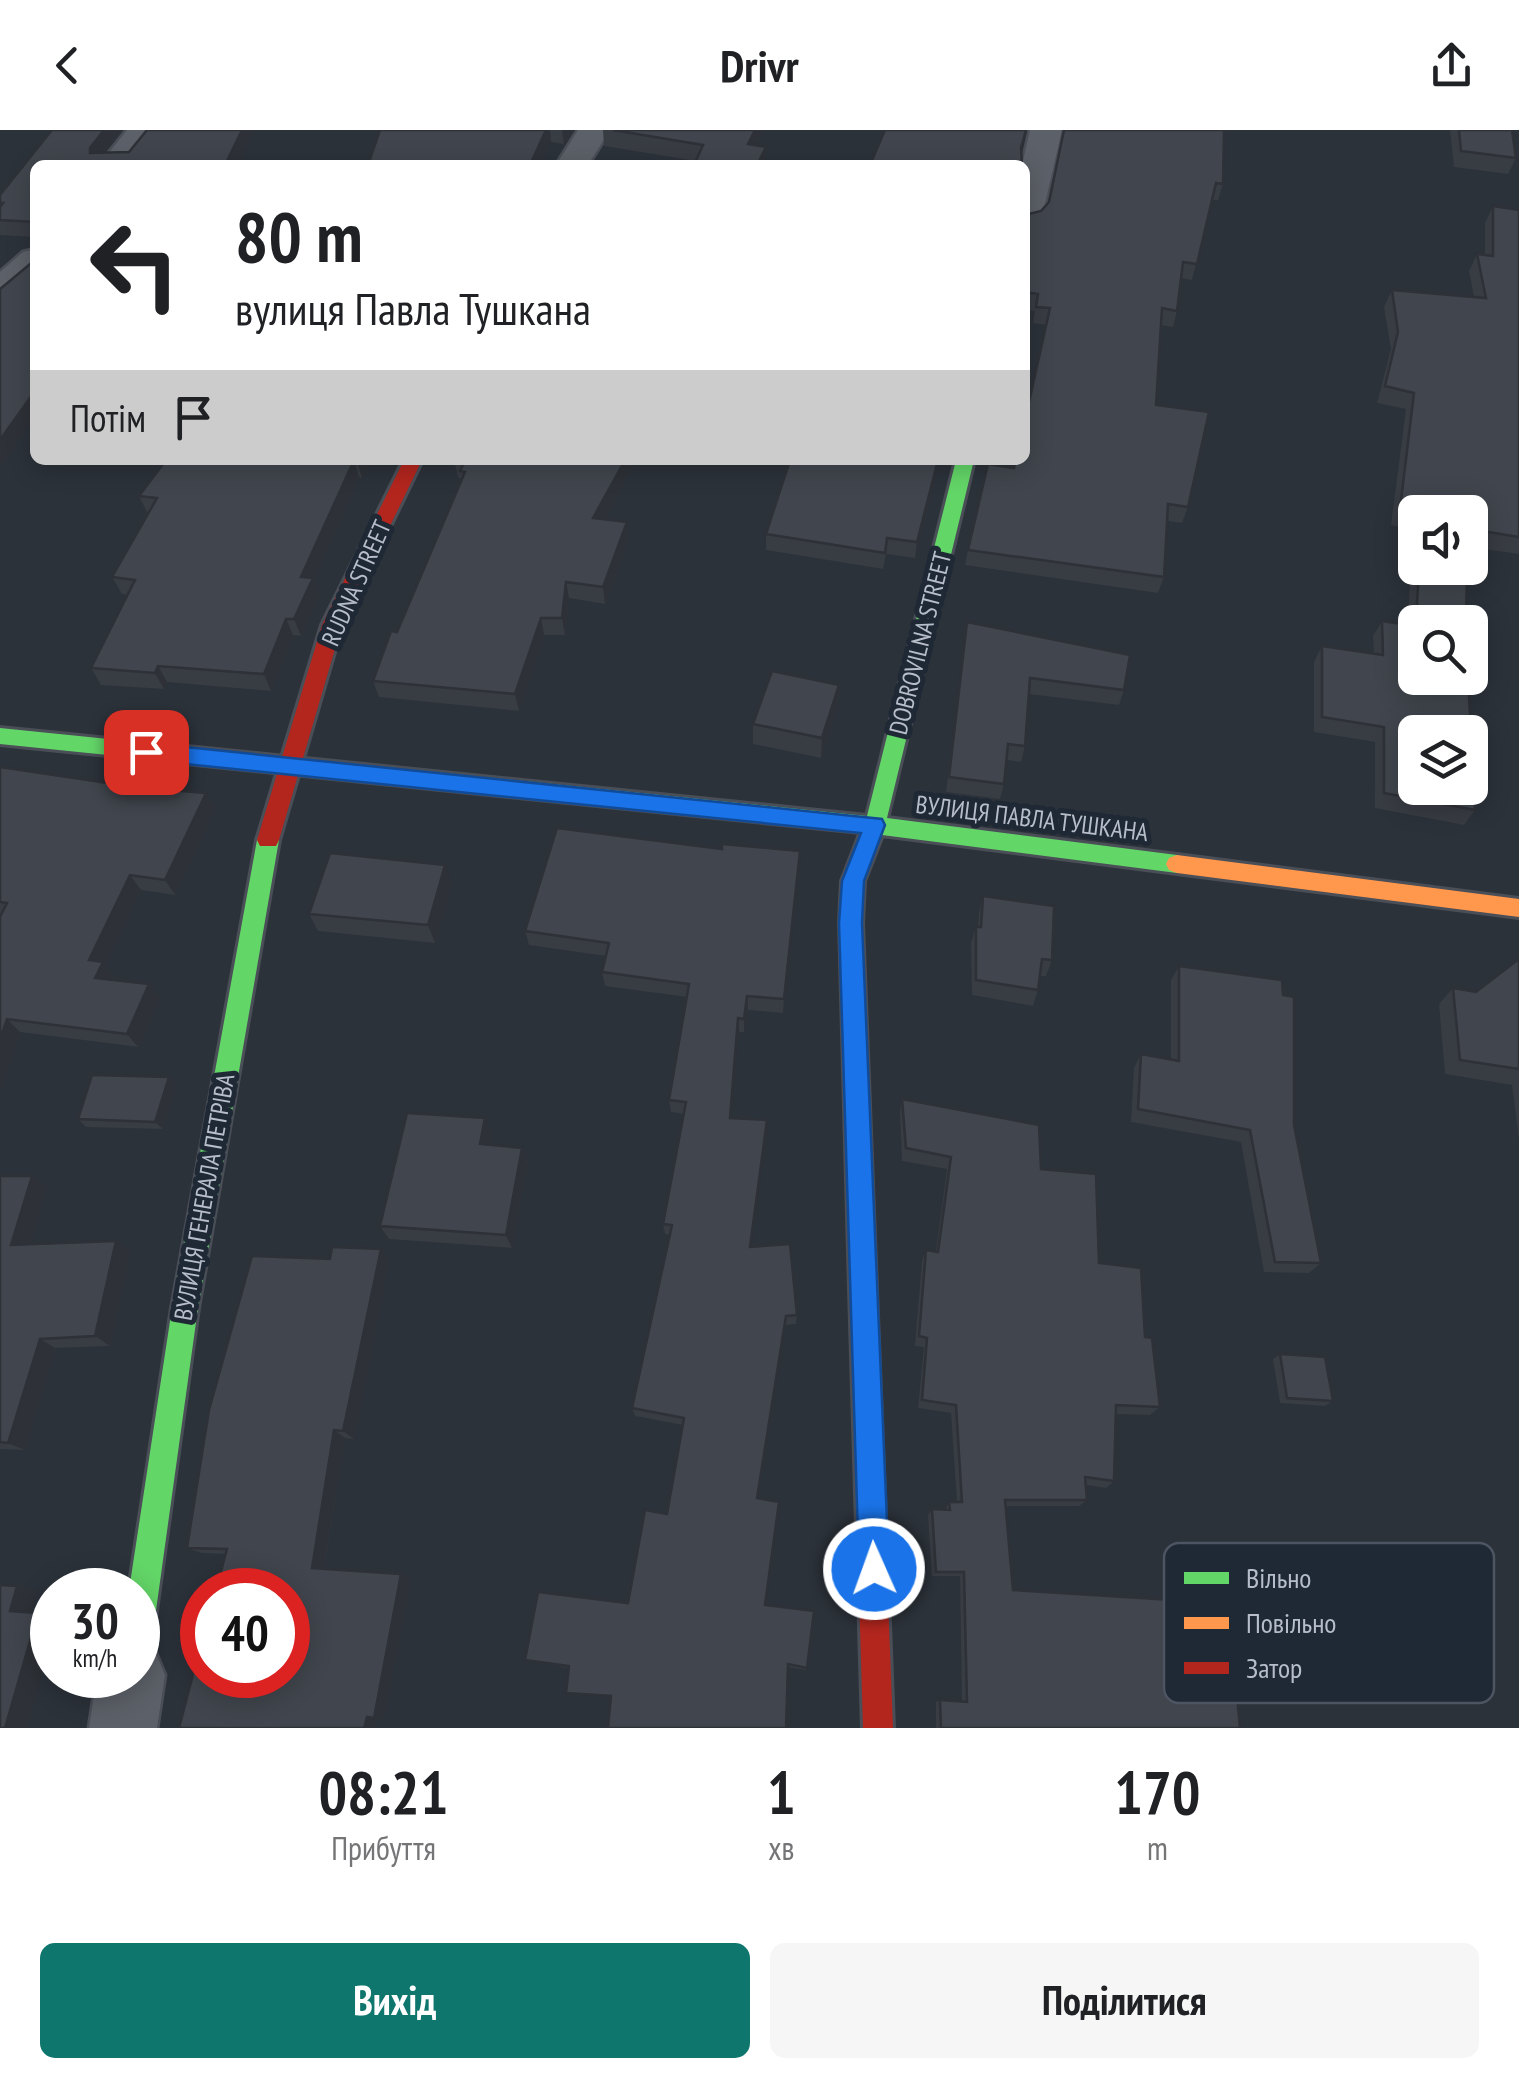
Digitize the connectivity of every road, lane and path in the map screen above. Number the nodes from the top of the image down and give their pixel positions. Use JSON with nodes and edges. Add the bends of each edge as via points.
{"nodes":[{"id":1,"x":144,"y":130,"type":"edge"},
{"id":2,"x":594,"y":130,"type":"edge"},
{"id":3,"x":1046,"y":130,"type":"edge"},
{"id":4,"x":119,"y":160,"type":"edge"},
{"id":5,"x":575,"y":160,"type":"edge"},
{"id":6,"x":1030,"y":196,"type":"edge"},
{"id":7,"x":30,"y":263,"type":"edge"},
{"id":8,"x":0,"y":290,"type":"edge"},
{"id":9,"x":411,"y":465,"type":"edge"},
{"id":10,"x":964,"y":465,"type":"edge"},
{"id":11,"x":0,"y":736,"type":"edge"},
{"id":12,"x":291,"y":767,"type":"junction"},
{"id":13,"x":874,"y":825,"type":"junction"},
{"id":14,"x":1519,"y":908,"type":"edge"},
{"id":15,"x":147,"y":1568,"type":"edge"},
{"id":16,"x":128,"y":1698,"type":"edge"},
{"id":17,"x":124,"y":1728,"type":"edge"},
{"id":18,"x":878,"y":1728,"type":"edge"}],
"edges":[{"from":1,"to":4,"type":"street"},
{"from":2,"to":5,"type":"street"},
{"from":3,"to":6,"type":"street"},
{"from":7,"to":8,"type":"street"},
{"from":9,"to":12,"type":"street","name":"RUDNA STREET","via":[[332,625]]},
{"from":10,"to":13,"type":"street","name":"DOBROVILNA STREET"},
{"from":11,"to":12,"type":"street","name":"ВУЛИЦЯ ПАВЛА ТУШКАНА"},
{"from":12,"to":13,"type":"street","name":"ВУЛИЦЯ ПАВЛА ТУШКАНА"},
{"from":12,"to":15,"type":"street","name":"ВУЛИЦЯ ГЕНЕРАЛА ПЕТРІВА","via":[[262,858],[184,1308]]},
{"from":13,"to":14,"type":"street","name":"ВУЛИЦЯ ПАВЛА ТУШКАНА"},
{"from":13,"to":18,"type":"street","name":"DOBROVILNA STREET","via":[[853,881],[851,923]]},
{"from":16,"to":17,"type":"street"}]}
